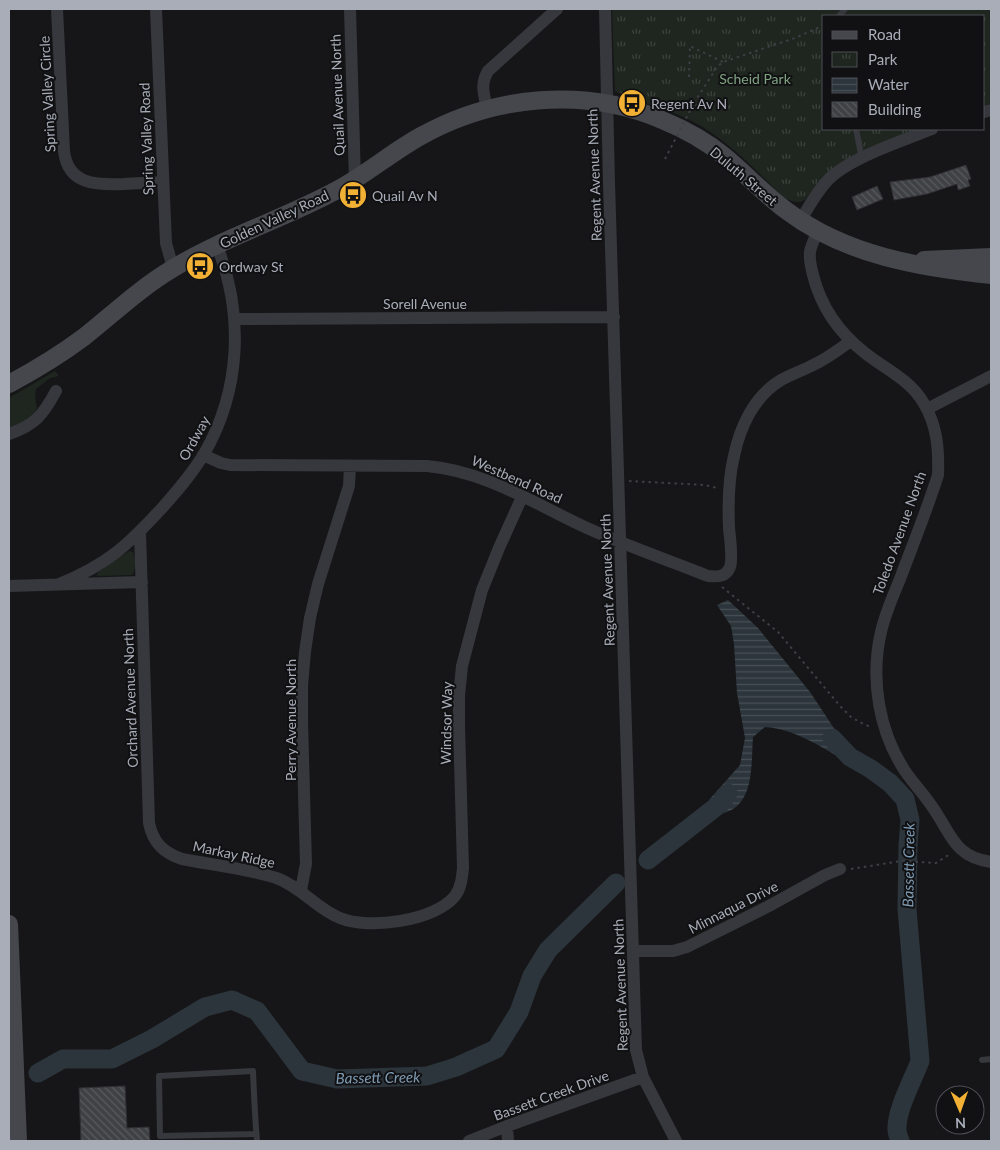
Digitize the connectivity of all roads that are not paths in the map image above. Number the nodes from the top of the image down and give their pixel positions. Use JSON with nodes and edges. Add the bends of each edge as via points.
{"nodes":[{"id":1,"x":57,"y":9,"type":"edge"},
{"id":2,"x":156,"y":9,"type":"edge"},
{"id":3,"x":350,"y":9,"type":"edge"},
{"id":4,"x":557,"y":9,"type":"edge"},
{"id":5,"x":605,"y":9,"type":"edge"},
{"id":6,"x":607,"y":103,"type":"junction"},
{"id":7,"x":487,"y":108,"type":"junction"},
{"id":8,"x":856,"y":130,"type":"edge"},
{"id":9,"x":930,"y":130,"type":"edge"},
{"id":10,"x":862,"y":158,"type":"junction"},
{"id":11,"x":355,"y":180,"type":"junction"},
{"id":12,"x":163,"y":182,"type":"junction"},
{"id":13,"x":801,"y":220,"type":"junction"},
{"id":14,"x":818,"y":231,"type":"junction"},
{"id":15,"x":217,"y":246,"type":"junction"},
{"id":16,"x":991,"y":257,"type":"edge"},
{"id":17,"x":908,"y":262,"type":"junction"},
{"id":18,"x":173,"y":268,"type":"junction"},
{"id":19,"x":991,"y":275,"type":"edge"},
{"id":20,"x":614,"y":318,"type":"junction"},
{"id":21,"x":235,"y":319,"type":"junction"},
{"id":22,"x":851,"y":341,"type":"junction"},
{"id":23,"x":991,"y":376,"type":"edge"},
{"id":24,"x":9,"y":384,"type":"edge"},
{"id":25,"x":56,"y":391,"type":"dead end"},
{"id":26,"x":927,"y":409,"type":"junction"},
{"id":27,"x":9,"y":434,"type":"edge"},
{"id":28,"x":203,"y":455,"type":"junction"},
{"id":29,"x":350,"y":466,"type":"junction"},
{"id":30,"x":522,"y":497,"type":"junction"},
{"id":31,"x":140,"y":532,"type":"junction"},
{"id":32,"x":621,"y":542,"type":"junction"},
{"id":33,"x":142,"y":582,"type":"junction"},
{"id":34,"x":59,"y":584,"type":"junction"},
{"id":35,"x":9,"y":586,"type":"edge"},
{"id":36,"x":170,"y":855,"type":"joint"},
{"id":37,"x":985,"y":861,"type":"edge"},
{"id":38,"x":840,"y":869,"type":"road end"},
{"id":39,"x":301,"y":890,"type":"junction"},
{"id":40,"x":454,"y":898,"type":"joint"},
{"id":41,"x":9,"y":924,"type":"edge"},
{"id":42,"x":633,"y":951,"type":"junction"},
{"id":43,"x":991,"y":1059,"type":"edge"},
{"id":44,"x":982,"y":1060,"type":"dead end"},
{"id":45,"x":643,"y":1078,"type":"junction"},
{"id":46,"x":507,"y":1126,"type":"junction"},
{"id":47,"x":256,"y":1134,"type":"junction"},
{"id":48,"x":18,"y":1141,"type":"edge"},
{"id":49,"x":257,"y":1141,"type":"edge"},
{"id":50,"x":469,"y":1141,"type":"edge"},
{"id":51,"x":508,"y":1141,"type":"edge"},
{"id":52,"x":676,"y":1141,"type":"edge"}],
"edges":[{"from":1,"to":12,"type":"street","name":"Spring Valley Circle","via":[[64,151],[70,170],[86,182],[100,185]]},
{"from":2,"to":12,"type":"street","name":"Spring Valley Road"},
{"from":3,"to":11,"type":"street","name":"Quail Avenue North"},
{"from":4,"to":7,"type":"street","via":[[488,72],[482,88]]},
{"from":5,"to":6,"type":"street","name":"Regent Avenue North"},
{"from":6,"to":7,"type":"street","name":"Duluth Street","via":[[542,100]]},
{"from":6,"to":13,"type":"street","name":"Duluth Street","via":[[662,119],[693,134]]},
{"from":6,"to":20,"type":"street","name":"Regent Avenue North"},
{"from":7,"to":11,"type":"street","name":"Golden Valley Road","via":[[421,136]]},
{"from":8,"to":10,"type":"lane"},
{"from":9,"to":10,"type":"street"},
{"from":10,"to":13,"type":"street","via":[[828,180]]},
{"from":11,"to":15,"type":"street","name":"Golden Valley Road"},
{"from":12,"to":18,"type":"street","name":"Spring Valley Road","via":[[166,243]]},
{"from":13,"to":14,"type":"street","name":"Duluth Street"},
{"from":14,"to":17,"type":"street","name":"Duluth Street","via":[[854,248]]},
{"from":14,"to":22,"type":"street","name":"Toledo Avenue North","via":[[811,246],[810,259],[819,298]]},
{"from":15,"to":18,"type":"street","name":"Golden Valley Road"},
{"from":15,"to":21,"type":"street","name":"Ordway","via":[[227,274]]},
{"from":16,"to":17,"type":"street","name":"Duluth Street"},
{"from":17,"to":19,"type":"street","name":"Duluth Street","via":[[946,271]]},
{"from":18,"to":24,"type":"street","name":"Golden Valley Road","via":[[83,337]]},
{"from":20,"to":21,"type":"street","name":"Sorell Avenue"},
{"from":20,"to":32,"type":"street","name":"Regent Avenue North"},
{"from":21,"to":28,"type":"street","name":"Ordway","via":[[230,394]]},
{"from":22,"to":26,"type":"street","name":"Toledo Avenue North","via":[[910,386]]},
{"from":22,"to":32,"type":"street","name":"Westbend Road","via":[[816,364],[780,381],[752,408],[734,455],[729,481],[730,566],[724,575],[718,578],[708,576]]},
{"from":23,"to":26,"type":"street"},
{"from":25,"to":27,"type":"street","via":[[39,419]]},
{"from":26,"to":37,"type":"street","name":"Toledo Avenue North","via":[[938,436],[938,475],[881,633],[877,691],[882,719],[905,771],[960,849]]},
{"from":28,"to":29,"type":"street","name":"Westbend Road","via":[[230,465]]},
{"from":28,"to":31,"type":"street","name":"Ordway"},
{"from":29,"to":30,"type":"street","name":"Westbend Road","via":[[447,468],[486,480]]},
{"from":29,"to":39,"type":"street","name":"Perry Avenue North","via":[[349,486],[318,584],[305,652],[302,712],[306,864]]},
{"from":30,"to":32,"type":"street","name":"Westbend Road"},
{"from":30,"to":40,"type":"street","name":"Windsor Way","via":[[482,590],[462,666],[459,725],[463,868],[460,888]]},
{"from":31,"to":33,"type":"street","name":"Orchard Avenue North"},
{"from":31,"to":34,"type":"street","name":"Ordway","via":[[106,561]]},
{"from":32,"to":42,"type":"street","name":"Regent Avenue North"},
{"from":33,"to":34,"type":"street","name":"Ordway"},
{"from":33,"to":36,"type":"street","name":"Orchard Avenue North","via":[[149,823],[155,841]]},
{"from":34,"to":35,"type":"street","name":"Ordway"},
{"from":36,"to":39,"type":"street","name":"Markay Ridge","via":[[266,875]]},
{"from":38,"to":42,"type":"street","name":"Minnaqua Drive","via":[[687,948]]},
{"from":39,"to":40,"type":"street","name":"Markay Ridge","via":[[333,915],[366,924],[427,914]]},
{"from":41,"to":48,"type":"street"},
{"from":42,"to":45,"type":"street","name":"Regent Avenue North","via":[[636,1050]]},
{"from":43,"to":44,"type":"lane"},
{"from":45,"to":46,"type":"street","name":"Bassett Creek Drive"},
{"from":45,"to":52,"type":"street","name":"Regent Avenue North"},
{"from":46,"to":50,"type":"street","name":"Bassett Creek Drive"},
{"from":46,"to":51,"type":"street"},
{"from":47,"to":47,"type":"lane","via":[[160,1136],[159,1076],[253,1071]]},
{"from":47,"to":49,"type":"lane"}]}
